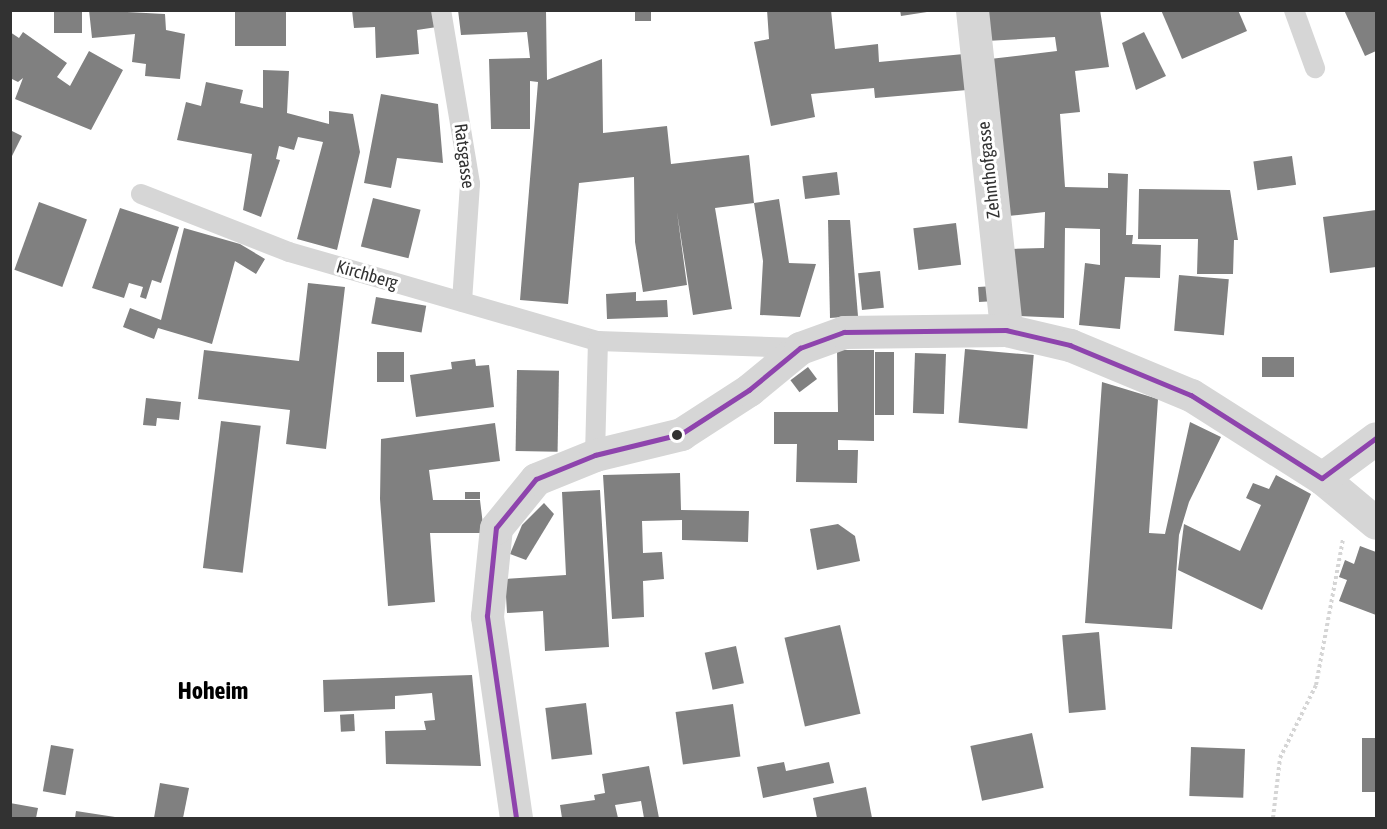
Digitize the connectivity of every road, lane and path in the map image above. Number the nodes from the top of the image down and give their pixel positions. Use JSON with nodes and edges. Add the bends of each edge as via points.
{"nodes":[{"id":1,"x":441,"y":10,"type":"edge"},
{"id":2,"x":972,"y":10,"type":"edge"},
{"id":3,"x":1294,"y":10,"type":"edge"},
{"id":4,"x":1316,"y":68,"type":"dead end"},
{"id":5,"x":141,"y":194,"type":"dead end"},
{"id":6,"x":462,"y":302,"type":"junction"},
{"id":7,"x":1006,"y":330,"type":"junction"},
{"id":8,"x":598,"y":341,"type":"junction"},
{"id":9,"x":800,"y":348,"type":"junction"},
{"id":10,"x":1377,"y":438,"type":"edge"},
{"id":11,"x":595,"y":455,"type":"junction"},
{"id":12,"x":1322,"y":478,"type":"junction"},
{"id":13,"x":1350,"y":500,"type":"junction"},
{"id":14,"x":1377,"y":523,"type":"edge"},
{"id":15,"x":516,"y":819,"type":"edge"},
{"id":16,"x":1273,"y":819,"type":"edge"}],
"edges":[{"from":1,"to":6,"type":"lane","name":"Ratsgasse","via":[[470,184]]},
{"from":2,"to":7,"type":"street","name":"Zehnthofgasse"},
{"from":3,"to":4,"type":"lane"},
{"from":5,"to":6,"type":"lane","name":"Kirchberg","via":[[289,252]]},
{"from":6,"to":8,"type":"lane","name":"Kirchberg"},
{"from":7,"to":9,"type":"street","via":[[844,332]]},
{"from":7,"to":12,"type":"street","via":[[1070,345],[1191,395]]},
{"from":8,"to":9,"type":"lane","name":"Kirchberg"},
{"from":8,"to":11,"type":"lane"},
{"from":9,"to":11,"type":"street","via":[[749,390],[681,434]]},
{"from":10,"to":12,"type":"street"},
{"from":11,"to":15,"type":"street","via":[[536,479],[496,528],[487,616]]},
{"from":12,"to":13,"type":"street"},
{"from":13,"to":14,"type":"street"},
{"from":13,"to":16,"type":"path","via":[[1316,685],[1280,758]]}]}
